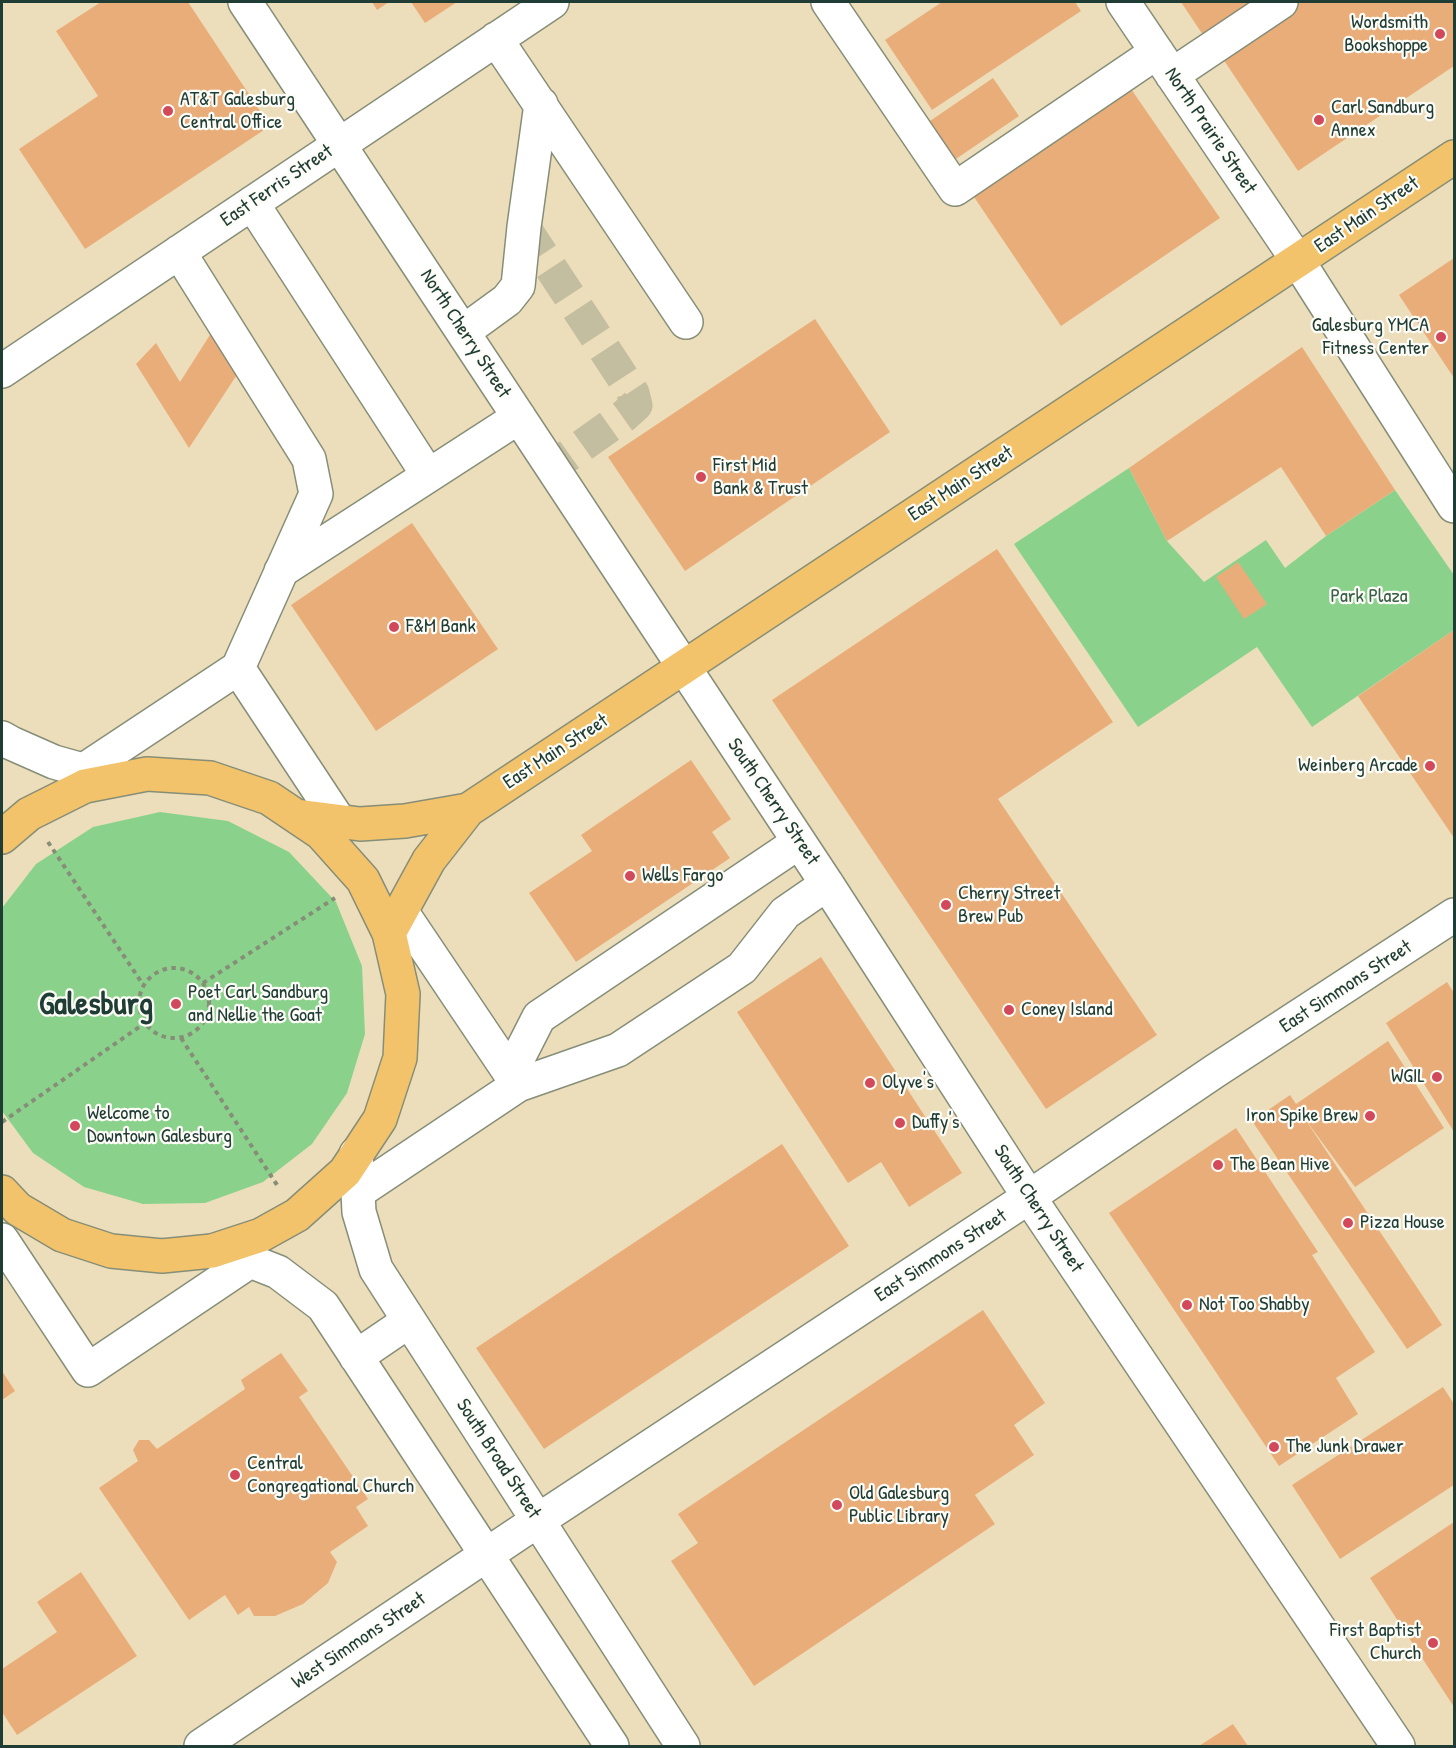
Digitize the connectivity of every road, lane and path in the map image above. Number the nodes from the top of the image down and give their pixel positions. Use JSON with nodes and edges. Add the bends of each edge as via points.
{"nodes":[{"id":1,"x":245,"y":2,"type":"edge"},
{"id":2,"x":552,"y":2,"type":"edge"},
{"id":3,"x":828,"y":2,"type":"edge"},
{"id":4,"x":1123,"y":2,"type":"edge"},
{"id":5,"x":1281,"y":2,"type":"edge"},
{"id":6,"x":496,"y":39,"type":"junction"},
{"id":7,"x":1165,"y":63,"type":"junction"},
{"id":8,"x":541,"y":104,"type":"junction"},
{"id":9,"x":340,"y":144,"type":"junction"},
{"id":10,"x":1455,"y":157,"type":"edge"},
{"id":11,"x":252,"y":203,"type":"junction"},
{"id":12,"x":179,"y":252,"type":"junction"},
{"id":13,"x":1298,"y":261,"type":"junction"},
{"id":14,"x":686,"y":322,"type":"dead end"},
{"id":15,"x":463,"y":332,"type":"junction"},
{"id":16,"x":2,"y":371,"type":"edge"},
{"id":17,"x":519,"y":417,"type":"junction"},
{"id":18,"x":428,"y":475,"type":"junction"},
{"id":19,"x":1455,"y":506,"type":"edge"},
{"id":20,"x":281,"y":571,"type":"junction"},
{"id":21,"x":684,"y":667,"type":"junction"},
{"id":22,"x":238,"y":668,"type":"junction"},
{"id":23,"x":2,"y":738,"type":"edge"},
{"id":24,"x":84,"y":770,"type":"junction"},
{"id":25,"x":117,"y":780,"type":"junction"},
{"id":26,"x":468,"y":810,"type":"junction"},
{"id":27,"x":29,"y":814,"type":"junction"},
{"id":28,"x":295,"y":815,"type":"junction"},
{"id":29,"x":339,"y":821,"type":"junction"},
{"id":30,"x":2,"y":837,"type":"edge"},
{"id":31,"x":799,"y":842,"type":"junction"},
{"id":32,"x":363,"y":880,"type":"junction"},
{"id":33,"x":827,"y":884,"type":"junction"},
{"id":34,"x":1455,"y":915,"type":"edge"},
{"id":35,"x":395,"y":922,"type":"junction"},
{"id":36,"x":203,"y":983,"type":"junction"},
{"id":37,"x":144,"y":986,"type":"junction"},
{"id":38,"x":145,"y":1023,"type":"junction"},
{"id":39,"x":181,"y":1038,"type":"junction"},
{"id":40,"x":514,"y":1080,"type":"junction"},
{"id":41,"x":2,"y":1122,"type":"edge"},
{"id":42,"x":356,"y":1154,"type":"junction"},
{"id":43,"x":358,"y":1192,"type":"junction"},
{"id":44,"x":1029,"y":1197,"type":"junction"},
{"id":45,"x":7,"y":1203,"type":"edge"},
{"id":46,"x":297,"y":1215,"type":"junction"},
{"id":47,"x":2,"y":1240,"type":"edge"},
{"id":48,"x":212,"y":1251,"type":"junction"},
{"id":49,"x":250,"y":1261,"type":"junction"},
{"id":50,"x":409,"y":1321,"type":"junction"},
{"id":51,"x":356,"y":1357,"type":"junction"},
{"id":52,"x":527,"y":1528,"type":"junction"},
{"id":53,"x":486,"y":1556,"type":"junction"},
{"id":54,"x":201,"y":1746,"type":"edge"},
{"id":55,"x":612,"y":1746,"type":"edge"},
{"id":56,"x":683,"y":1746,"type":"edge"},
{"id":57,"x":1398,"y":1746,"type":"edge"}],
"edges":[{"from":1,"to":9,"type":"street","name":"North Cherry Street"},
{"from":2,"to":6,"type":"street","name":"East Ferris Street"},
{"from":3,"to":7,"type":"street","via":[[955,189]]},
{"from":4,"to":7,"type":"street","name":"North Prairie Street"},
{"from":5,"to":7,"type":"street"},
{"from":6,"to":8,"type":"street"},
{"from":6,"to":9,"type":"street","name":"East Ferris Street"},
{"from":7,"to":13,"type":"street","name":"North Prairie Street"},
{"from":8,"to":14,"type":"street"},
{"from":8,"to":15,"type":"street","via":[[518,286],[507,300]]},
{"from":9,"to":11,"type":"street","name":"East Ferris Street"},
{"from":9,"to":15,"type":"street","name":"North Cherry Street"},
{"from":10,"to":13,"type":"main road","name":"East Main Street"},
{"from":11,"to":12,"type":"street","name":"East Ferris Street"},
{"from":11,"to":18,"type":"street"},
{"from":12,"to":16,"type":"street","name":"East Ferris Street"},
{"from":12,"to":20,"type":"street","via":[[309,459],[316,494]]},
{"from":13,"to":19,"type":"street","name":"North Prairie Street"},
{"from":13,"to":21,"type":"main road","name":"East Main Street"},
{"from":15,"to":17,"type":"street","name":"North Cherry Street"},
{"from":17,"to":18,"type":"street"},
{"from":17,"to":21,"type":"street","name":"North Cherry Street"},
{"from":18,"to":20,"type":"street"},
{"from":20,"to":22,"type":"street"},
{"from":21,"to":26,"type":"main road","name":"East Main Street"},
{"from":21,"to":31,"type":"street","name":"South Cherry Street"},
{"from":22,"to":24,"type":"street"},
{"from":22,"to":29,"type":"street"},
{"from":23,"to":24,"type":"street","via":[[54,762]]},
{"from":24,"to":25,"type":"street"},
{"from":25,"to":27,"type":"main road","via":[[86,786]]},
{"from":25,"to":28,"type":"main road","via":[[147,774],[210,778],[269,798]]},
{"from":26,"to":29,"type":"main road","name":"East Main Street","via":[[405,821]]},
{"from":26,"to":35,"type":"main road","name":"East Main Street","via":[[429,860]]},
{"from":27,"to":30,"type":"main road"},
{"from":27,"to":37,"type":"path"},
{"from":28,"to":29,"type":"main road","name":"East Main Street"},
{"from":28,"to":32,"type":"main road","via":[[321,833]]},
{"from":31,"to":33,"type":"street","name":"South Cherry Street"},
{"from":31,"to":40,"type":"street","via":[[539,1017]]},
{"from":32,"to":35,"type":"main road"},
{"from":32,"to":36,"type":"path"},
{"from":33,"to":40,"type":"street","via":[[785,913],[741,968],[618,1050]]},
{"from":33,"to":44,"type":"street","name":"South Cherry Street"},
{"from":34,"to":44,"type":"street","name":"East Simmons Street"},
{"from":35,"to":40,"type":"street"},
{"from":35,"to":42,"type":"main road","via":[[403,994],[400,1058],[380,1119]]},
{"from":36,"to":37,"type":"path","via":[[195,975],[173,969],[162,970]]},
{"from":36,"to":39,"type":"path","via":[[208,994],[207,1017],[192,1034]]},
{"from":37,"to":38,"type":"path","via":[[139,1004]]},
{"from":38,"to":39,"type":"path","via":[[161,1035]]},
{"from":38,"to":41,"type":"path"},
{"from":39,"to":46,"type":"path"},
{"from":40,"to":43,"type":"street"},
{"from":42,"to":43,"type":"street","name":"South Broad Street"},
{"from":42,"to":46,"type":"main road","via":[[345,1172]]},
{"from":43,"to":50,"type":"street","name":"South Broad Street","via":[[359,1212],[376,1269]]},
{"from":44,"to":52,"type":"street","name":"East Simmons Street"},
{"from":44,"to":57,"type":"street","name":"South Cherry Street"},
{"from":45,"to":48,"type":"main road","via":[[62,1235],[111,1251],[162,1257]]},
{"from":46,"to":48,"type":"main road","via":[[261,1235]]},
{"from":47,"to":49,"type":"street","via":[[88,1370]]},
{"from":48,"to":49,"type":"street"},
{"from":49,"to":51,"type":"street","via":[[278,1272],[323,1306]]},
{"from":50,"to":51,"type":"street"},
{"from":50,"to":52,"type":"street","name":"South Broad Street"},
{"from":51,"to":53,"type":"street"},
{"from":52,"to":53,"type":"street","name":"West Simmons Street"},
{"from":52,"to":56,"type":"street","name":"South Broad Street"},
{"from":53,"to":54,"type":"street","name":"West Simmons Street"},
{"from":53,"to":55,"type":"street"}]}
